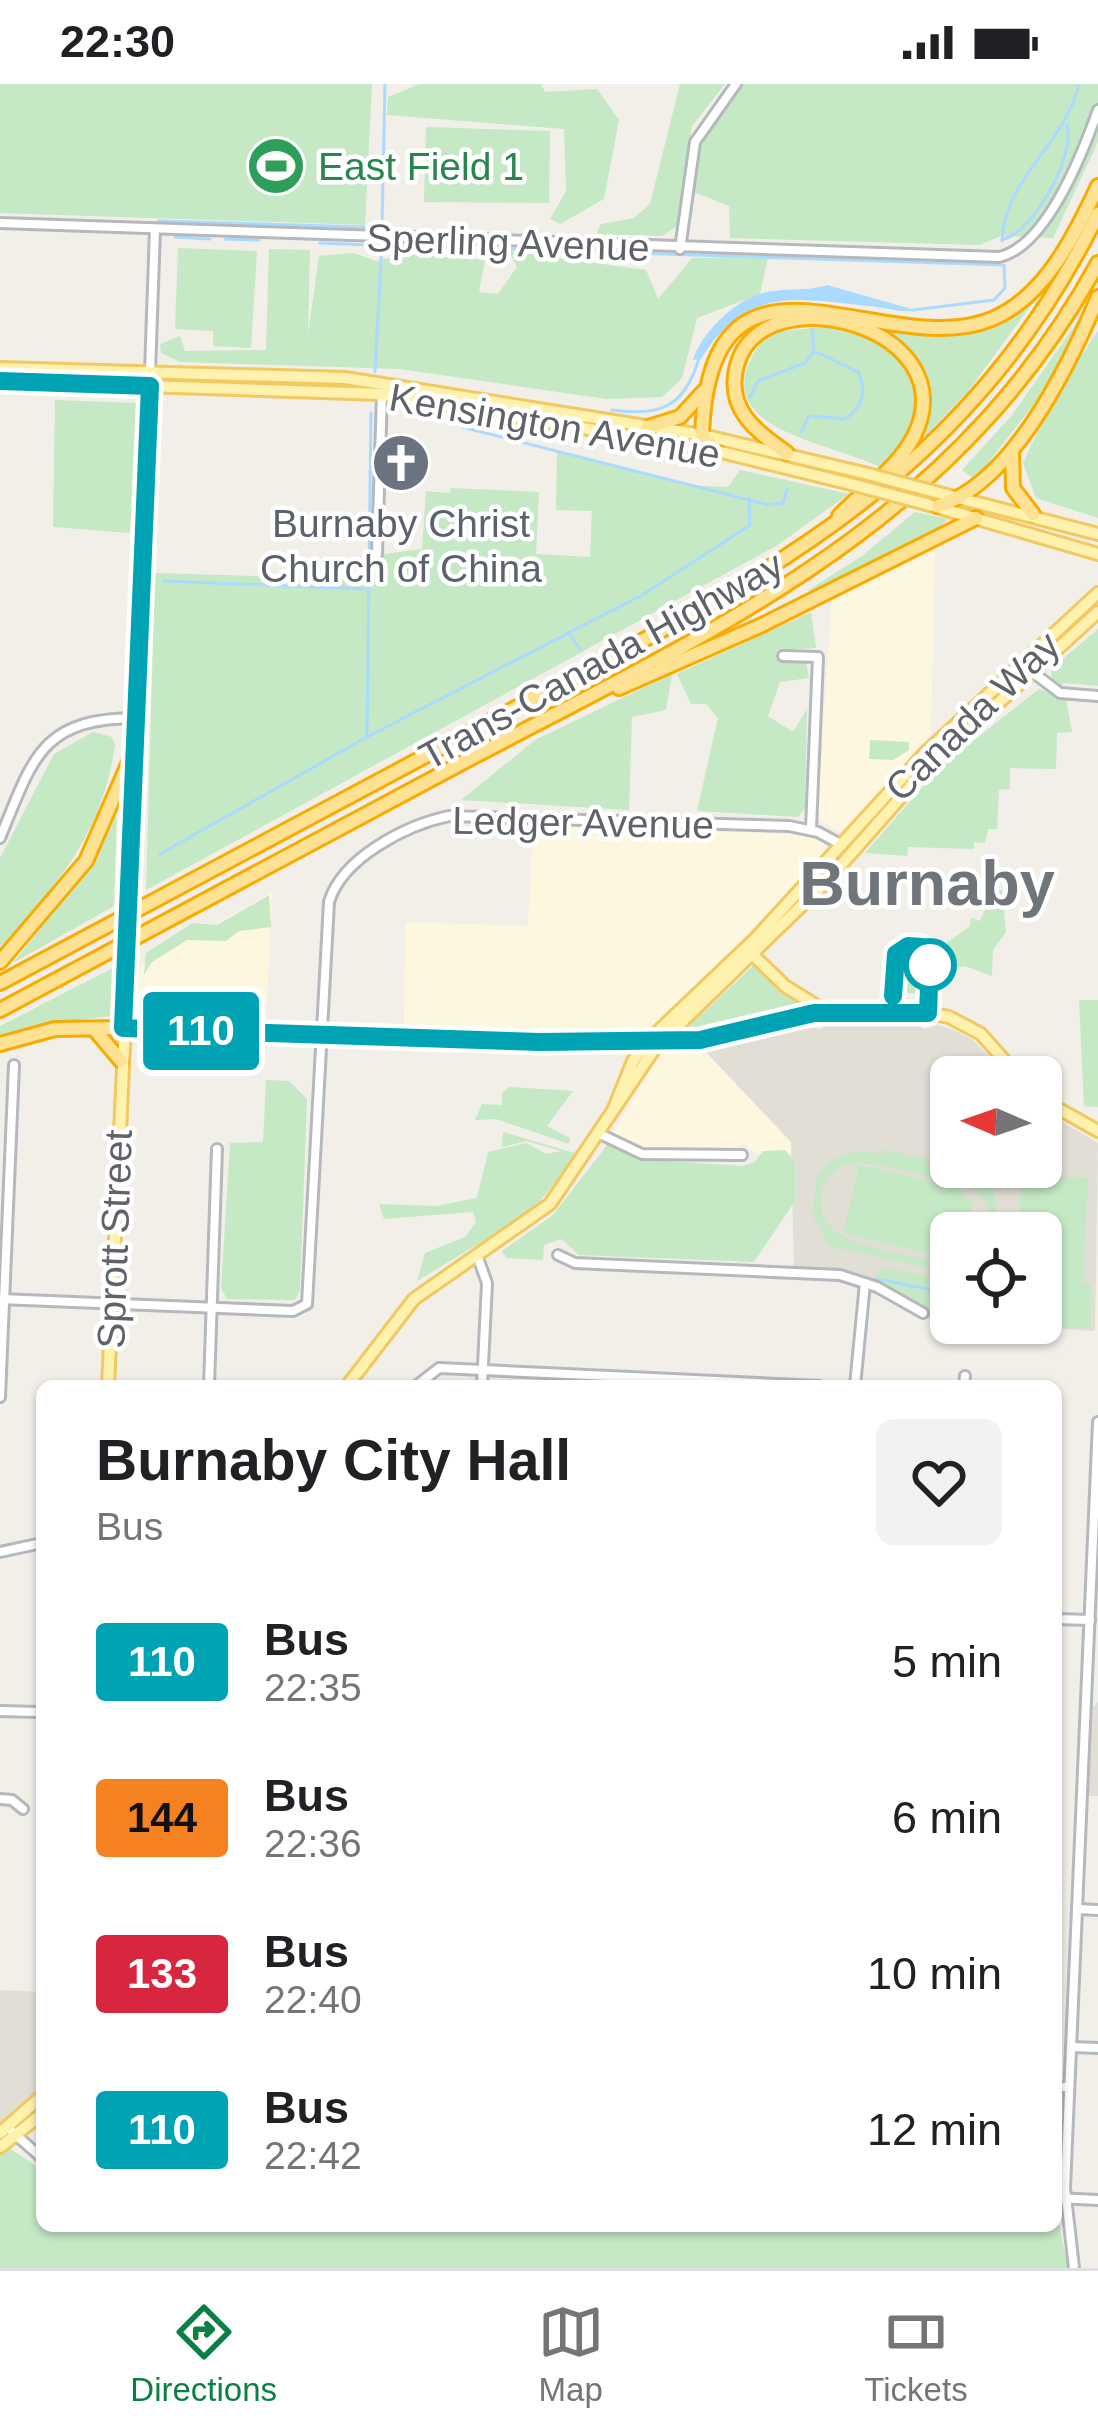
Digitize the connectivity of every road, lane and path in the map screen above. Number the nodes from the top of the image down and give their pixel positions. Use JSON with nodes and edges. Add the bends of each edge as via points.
{"nodes":[{"id":1,"x":736,"y":84,"type":"edge"},
{"id":2,"x":1098,"y":110,"type":"edge"},
{"id":3,"x":1098,"y":186,"type":"edge"},
{"id":4,"x":1098,"y":214,"type":"edge"},
{"id":5,"x":0,"y":223,"type":"edge"},
{"id":6,"x":155,"y":230,"type":"junction"},
{"id":7,"x":680,"y":249,"type":"junction"},
{"id":8,"x":1098,"y":263,"type":"edge"},
{"id":9,"x":1098,"y":297,"type":"edge"},
{"id":10,"x":0,"y":368,"type":"edge"},
{"id":11,"x":150,"y":380,"type":"junction"},
{"id":12,"x":0,"y":381,"type":"edge"},
{"id":13,"x":708,"y":385,"type":"junction"},
{"id":14,"x":383,"y":388,"type":"junction"},
{"id":15,"x":648,"y":427,"type":"junction"},
{"id":16,"x":702,"y":435,"type":"junction"},
{"id":17,"x":1014,"y":445,"type":"junction"},
{"id":18,"x":717,"y":451,"type":"junction"},
{"id":19,"x":787,"y":453,"type":"junction"},
{"id":20,"x":963,"y":498,"type":"junction"},
{"id":21,"x":934,"y":501,"type":"junction"},
{"id":22,"x":1033,"y":514,"type":"junction"},
{"id":23,"x":976,"y":518,"type":"junction"},
{"id":24,"x":1098,"y":534,"type":"edge"},
{"id":25,"x":817,"y":541,"type":"junction"},
{"id":26,"x":376,"y":554,"type":"dead end"},
{"id":27,"x":1097,"y":556,"type":"edge"},
{"id":28,"x":1098,"y":593,"type":"edge"},
{"id":29,"x":1098,"y":612,"type":"edge"},
{"id":30,"x":783,"y":656,"type":"dead end"},
{"id":31,"x":1035,"y":674,"type":"junction"},
{"id":32,"x":600,"y":694,"type":"junction"},
{"id":33,"x":1098,"y":695,"type":"edge"},
{"id":34,"x":138,"y":718,"type":"junction"},
{"id":35,"x":137,"y":743,"type":"junction"},
{"id":36,"x":811,"y":830,"type":"junction"},
{"id":37,"x":0,"y":838,"type":"edge"},
{"id":38,"x":848,"y":850,"type":"junction"},
{"id":39,"x":754,"y":956,"type":"junction"},
{"id":40,"x":0,"y":962,"type":"edge"},
{"id":41,"x":0,"y":983,"type":"edge"},
{"id":42,"x":0,"y":1010,"type":"edge"},
{"id":43,"x":828,"y":1012,"type":"junction"},
{"id":44,"x":93,"y":1028,"type":"junction"},
{"id":45,"x":123,"y":1028,"type":"junction"},
{"id":46,"x":322,"y":1035,"type":"junction"},
{"id":47,"x":621,"y":1038,"type":"junction"},
{"id":48,"x":651,"y":1038,"type":"junction"},
{"id":49,"x":665,"y":1039,"type":"junction"},
{"id":50,"x":0,"y":1044,"type":"edge"},
{"id":51,"x":999,"y":1056,"type":"edge"},
{"id":52,"x":121,"y":1061,"type":"junction"},
{"id":53,"x":633,"y":1061,"type":"junction"},
{"id":54,"x":14,"y":1065,"type":"dead end"},
{"id":55,"x":614,"y":1108,"type":"junction"},
{"id":56,"x":1062,"y":1111,"type":"edge"},
{"id":57,"x":1098,"y":1131,"type":"edge"},
{"id":58,"x":600,"y":1134,"type":"junction"},
{"id":59,"x":217,"y":1149,"type":"dead end"},
{"id":60,"x":742,"y":1154,"type":"dead end"},
{"id":61,"x":558,"y":1255,"type":"dead end"},
{"id":62,"x":473,"y":1261,"type":"junction"},
{"id":63,"x":865,"y":1282,"type":"junction"},
{"id":64,"x":2,"y":1299,"type":"edge"},
{"id":65,"x":111,"y":1304,"type":"junction"},
{"id":66,"x":210,"y":1307,"type":"junction"},
{"id":67,"x":923,"y":1313,"type":"dead end"},
{"id":68,"x":482,"y":1371,"type":"junction"},
{"id":69,"x":108,"y":1380,"type":"edge"},
{"id":70,"x":209,"y":1380,"type":"edge"},
{"id":71,"x":351,"y":1380,"type":"edge"},
{"id":72,"x":424,"y":1380,"type":"edge"},
{"id":73,"x":482,"y":1380,"type":"edge"},
{"id":74,"x":685,"y":1380,"type":"edge"},
{"id":75,"x":857,"y":1380,"type":"edge"},
{"id":76,"x":0,"y":1397,"type":"edge"},
{"id":77,"x":1098,"y":1421,"type":"edge"},
{"id":78,"x":36,"y":1544,"type":"edge"},
{"id":79,"x":0,"y":1552,"type":"edge"},
{"id":80,"x":1062,"y":1619,"type":"edge"},
{"id":81,"x":1090,"y":1620,"type":"junction"},
{"id":82,"x":1086,"y":1697,"type":"junction"},
{"id":83,"x":1098,"y":1697,"type":"edge"},
{"id":84,"x":0,"y":1712,"type":"edge"},
{"id":85,"x":36,"y":1712,"type":"edge"},
{"id":86,"x":0,"y":1799,"type":"edge"},
{"id":87,"x":23,"y":1810,"type":"dead end"},
{"id":88,"x":1077,"y":1910,"type":"junction"},
{"id":89,"x":1098,"y":1910,"type":"edge"},
{"id":90,"x":1071,"y":2047,"type":"junction"},
{"id":91,"x":1098,"y":2048,"type":"edge"},
{"id":92,"x":1062,"y":2087,"type":"edge"},
{"id":93,"x":1069,"y":2087,"type":"junction"},
{"id":94,"x":36,"y":2103,"type":"edge"},
{"id":95,"x":36,"y":2117,"type":"edge"},
{"id":96,"x":8,"y":2133,"type":"edge"},
{"id":97,"x":0,"y":2147,"type":"edge"},
{"id":98,"x":36,"y":2154,"type":"edge"},
{"id":99,"x":1062,"y":2185,"type":"edge"},
{"id":100,"x":1062,"y":2199,"type":"edge"},
{"id":101,"x":1098,"y":2200,"type":"edge"},
{"id":102,"x":1062,"y":2204,"type":"edge"},
{"id":103,"x":1074,"y":2268,"type":"edge"}],
"edges":[{"from":1,"to":7,"type":"street","via":[[695,142]]},
{"from":2,"to":7,"type":"street","name":"Sperling Avenue","via":[[1075,167],[1016,251],[993,257]]},
{"from":3,"to":13,"type":"highway","via":[[1040,283],[995,318],[924,329],[784,309],[744,327]]},
{"from":4,"to":25,"type":"highway","name":"Trans-Canada Highway","via":[[1049,302],[978,396],[915,462]]},
{"from":5,"to":6,"type":"street","name":"Sperling Avenue"},
{"from":6,"to":7,"type":"street","name":"Sperling Avenue"},
{"from":6,"to":11,"type":"street","name":"Sprott Street"},
{"from":8,"to":32,"type":"highway","name":"Trans-Canada Highway","via":[[1009,396],[881,522],[808,574]]},
{"from":9,"to":17,"type":"highway","via":[[1065,368]]},
{"from":10,"to":11,"type":"main road","name":"Kensington Avenue"},
{"from":11,"to":12,"type":"main road","name":"Kensington Avenue"},
{"from":11,"to":14,"type":"main road","name":"Kensington Avenue"},
{"from":11,"to":34,"type":"main road","name":"Sprott Street"},
{"from":13,"to":15,"type":"highway","via":[[680,417]]},
{"from":13,"to":16,"type":"highway"},
{"from":14,"to":15,"type":"main road","name":"Kensington Avenue"},
{"from":14,"to":18,"type":"main road","name":"Kensington Avenue"},
{"from":14,"to":26,"type":"street"},
{"from":15,"to":16,"type":"main road","name":"Kensington Avenue"},
{"from":16,"to":18,"type":"highway"},
{"from":16,"to":19,"type":"main road","name":"Kensington Avenue"},
{"from":17,"to":20,"type":"highway"},
{"from":17,"to":22,"type":"highway","via":[[1010,480]]},
{"from":18,"to":21,"type":"main road","name":"Kensington Avenue","bridge":true},
{"from":19,"to":21,"type":"main road","name":"Kensington Avenue","bridge":true},
{"from":19,"to":25,"type":"highway","via":[[738,405],[735,371],[754,335],[781,321],[826,320],[880,335],[910,358],[923,397],[915,434]]},
{"from":20,"to":21,"type":"highway"},
{"from":20,"to":22,"type":"main road"},
{"from":21,"to":23,"type":"main road","name":"Kensington Avenue"},
{"from":22,"to":24,"type":"main road"},
{"from":23,"to":27,"type":"main road","name":"Kensington Avenue"},
{"from":23,"to":32,"type":"highway","via":[[762,625]]},
{"from":25,"to":41,"type":"highway","name":"Trans-Canada Highway"},
{"from":28,"to":38,"type":"main road","name":"Canada Way","via":[[909,770]]},
{"from":29,"to":31,"type":"main road","name":"Canada Way"},
{"from":30,"to":36,"type":"street","via":[[818,657]]},
{"from":31,"to":33,"type":"street","via":[[1060,693]]},
{"from":31,"to":38,"type":"main road","name":"Canada Way"},
{"from":32,"to":42,"type":"highway","name":"Trans-Canada Highway"},
{"from":34,"to":35,"type":"main road","name":"Sprott Street"},
{"from":34,"to":37,"type":"street","via":[[88,720],[61,734],[32,764]]},
{"from":35,"to":40,"type":"highway","via":[[86,861]]},
{"from":35,"to":45,"type":"main road","name":"Sprott Street","bridge":true},
{"from":36,"to":38,"type":"street","name":"Ledger Avenue"},
{"from":36,"to":46,"type":"street","name":"Ledger Avenue","via":[[430,821],[355,862],[336,883],[327,913]]},
{"from":38,"to":39,"type":"main road","name":"Canada Way"},
{"from":38,"to":48,"type":"main road","name":"Canada Way"},
{"from":39,"to":43,"type":"main road"},
{"from":39,"to":49,"type":"main road","name":"Canada Way"},
{"from":43,"to":49,"type":"main road","via":[[729,1037]]},
{"from":43,"to":51,"type":"main road","via":[[949,1017]]},
{"from":44,"to":45,"type":"highway"},
{"from":44,"to":50,"type":"highway"},
{"from":44,"to":52,"type":"highway"},
{"from":45,"to":46,"type":"main road"},
{"from":45,"to":52,"type":"main road","name":"Sprott Street"},
{"from":46,"to":47,"type":"main road"},
{"from":46,"to":66,"type":"street","via":[[307,1304],[296,1311]]},
{"from":47,"to":48,"type":"main road"},
{"from":47,"to":53,"type":"main road"},
{"from":48,"to":49,"type":"main road"},
{"from":48,"to":53,"type":"main road","name":"Canada Way"},
{"from":49,"to":55,"type":"main road","name":"Canada Way"},
{"from":52,"to":65,"type":"main road","name":"Sprott Street"},
{"from":53,"to":55,"type":"main road","name":"Canada Way"},
{"from":54,"to":64,"type":"street"},
{"from":55,"to":58,"type":"main road","name":"Canada Way"},
{"from":56,"to":57,"type":"main road"},
{"from":58,"to":60,"type":"street","via":[[638,1154]]},
{"from":58,"to":62,"type":"main road","name":"Canada Way","via":[[550,1204]]},
{"from":59,"to":66,"type":"street"},
{"from":61,"to":63,"type":"street","via":[[575,1263]]},
{"from":62,"to":68,"type":"street","via":[[487,1283]]},
{"from":62,"to":71,"type":"main road","name":"Canada Way","via":[[401,1312]]},
{"from":63,"to":67,"type":"street"},
{"from":63,"to":75,"type":"street"},
{"from":64,"to":65,"type":"street"},
{"from":64,"to":76,"type":"street"},
{"from":65,"to":66,"type":"street"},
{"from":65,"to":69,"type":"main road","name":"Sprott Street"},
{"from":66,"to":70,"type":"street"},
{"from":68,"to":72,"type":"street","via":[[439,1368]]},
{"from":68,"to":73,"type":"street"},
{"from":68,"to":74,"type":"street"},
{"from":77,"to":81,"type":"street"},
{"from":78,"to":79,"type":"street"},
{"from":80,"to":81,"type":"street"},
{"from":81,"to":82,"type":"street"},
{"from":82,"to":83,"type":"street"},
{"from":82,"to":88,"type":"street"},
{"from":84,"to":85,"type":"street"},
{"from":86,"to":87,"type":"street"},
{"from":88,"to":89,"type":"street"},
{"from":88,"to":90,"type":"street"},
{"from":90,"to":91,"type":"street"},
{"from":90,"to":93,"type":"street"},
{"from":92,"to":93,"type":"street"},
{"from":93,"to":99,"type":"street"},
{"from":94,"to":96,"type":"main road"},
{"from":95,"to":96,"type":"main road"},
{"from":96,"to":97,"type":"main road"},
{"from":96,"to":98,"type":"street"},
{"from":100,"to":101,"type":"street"},
{"from":102,"to":103,"type":"street"}]}
